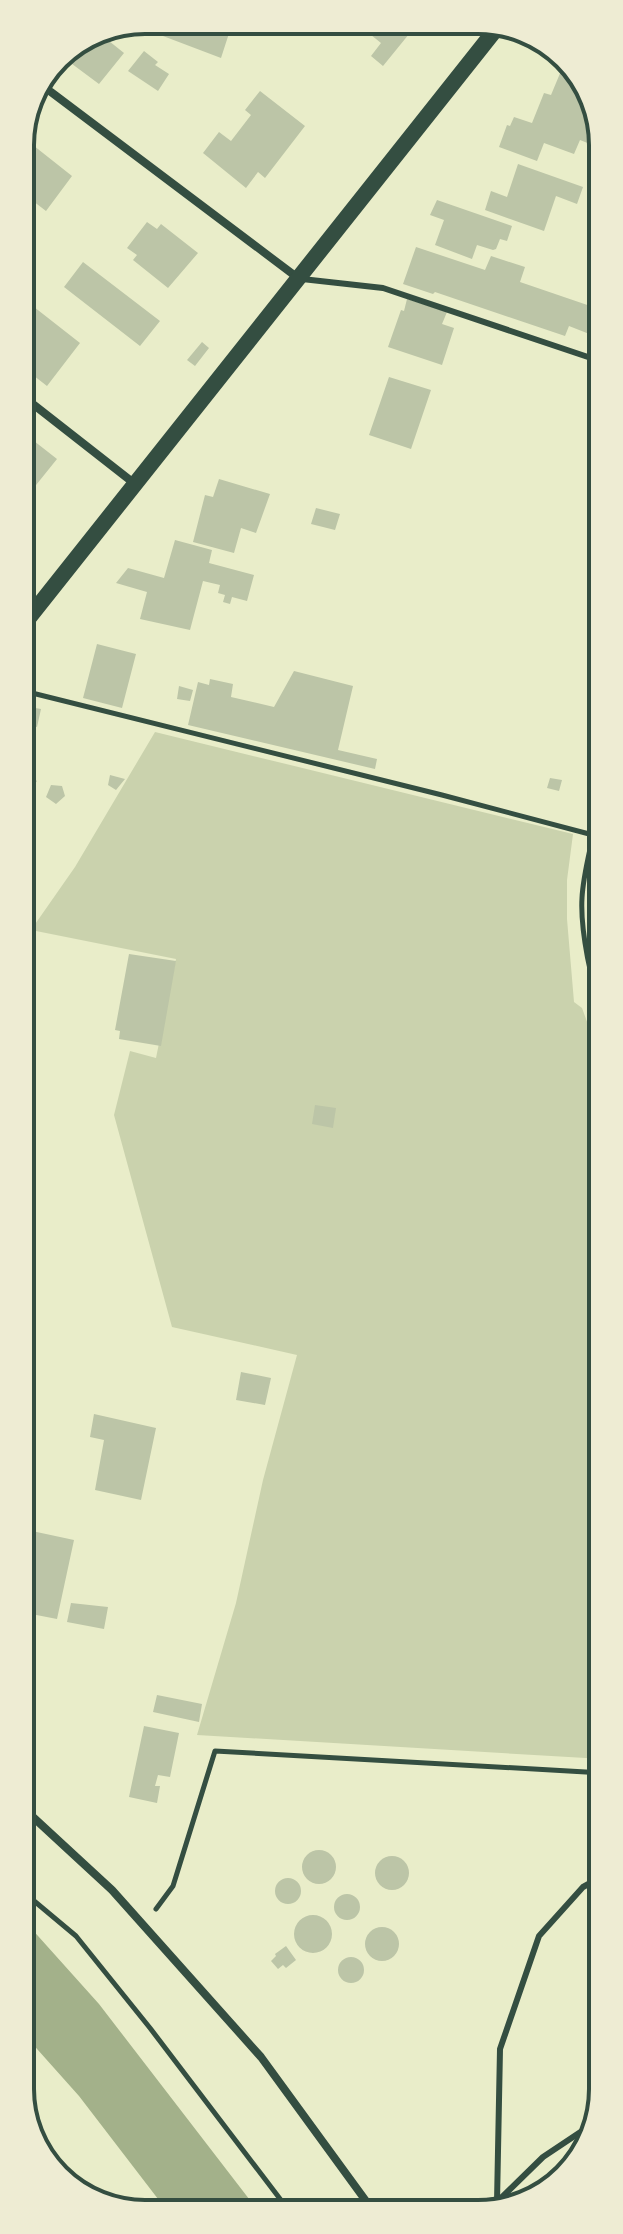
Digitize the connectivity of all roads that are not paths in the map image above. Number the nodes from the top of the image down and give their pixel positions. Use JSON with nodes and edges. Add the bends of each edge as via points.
{"nodes":[{"id":1,"x":492,"y":35,"type":"edge"},
{"id":2,"x":51,"y":92,"type":"dead end"},
{"id":3,"x":299,"y":278,"type":"junction"},
{"id":4,"x":589,"y":357,"type":"edge"},
{"id":5,"x":34,"y":405,"type":"edge"},
{"id":6,"x":135,"y":485,"type":"junction"},
{"id":7,"x":34,"y":611,"type":"edge"},
{"id":8,"x":34,"y":1818,"type":"edge"},
{"id":9,"x":589,"y":1884,"type":"edge"},
{"id":10,"x":580,"y":2132,"type":"edge"},
{"id":11,"x":502,"y":2197,"type":"edge"},
{"id":12,"x":497,"y":2198,"type":"edge"},
{"id":13,"x":365,"y":2200,"type":"edge"}],
"edges":[{"from":1,"to":3,"type":"main road"},
{"from":2,"to":3,"type":"street"},
{"from":3,"to":4,"type":"lane","via":[[383,288]]},
{"from":3,"to":6,"type":"main road"},
{"from":5,"to":6,"type":"street"},
{"from":6,"to":7,"type":"main road"},
{"from":8,"to":13,"type":"street","via":[[112,1890],[261,2057]]},
{"from":9,"to":12,"type":"lane","via":[[539,1936],[500,2049]]},
{"from":10,"to":11,"type":"lane","via":[[543,2157]]}]}
